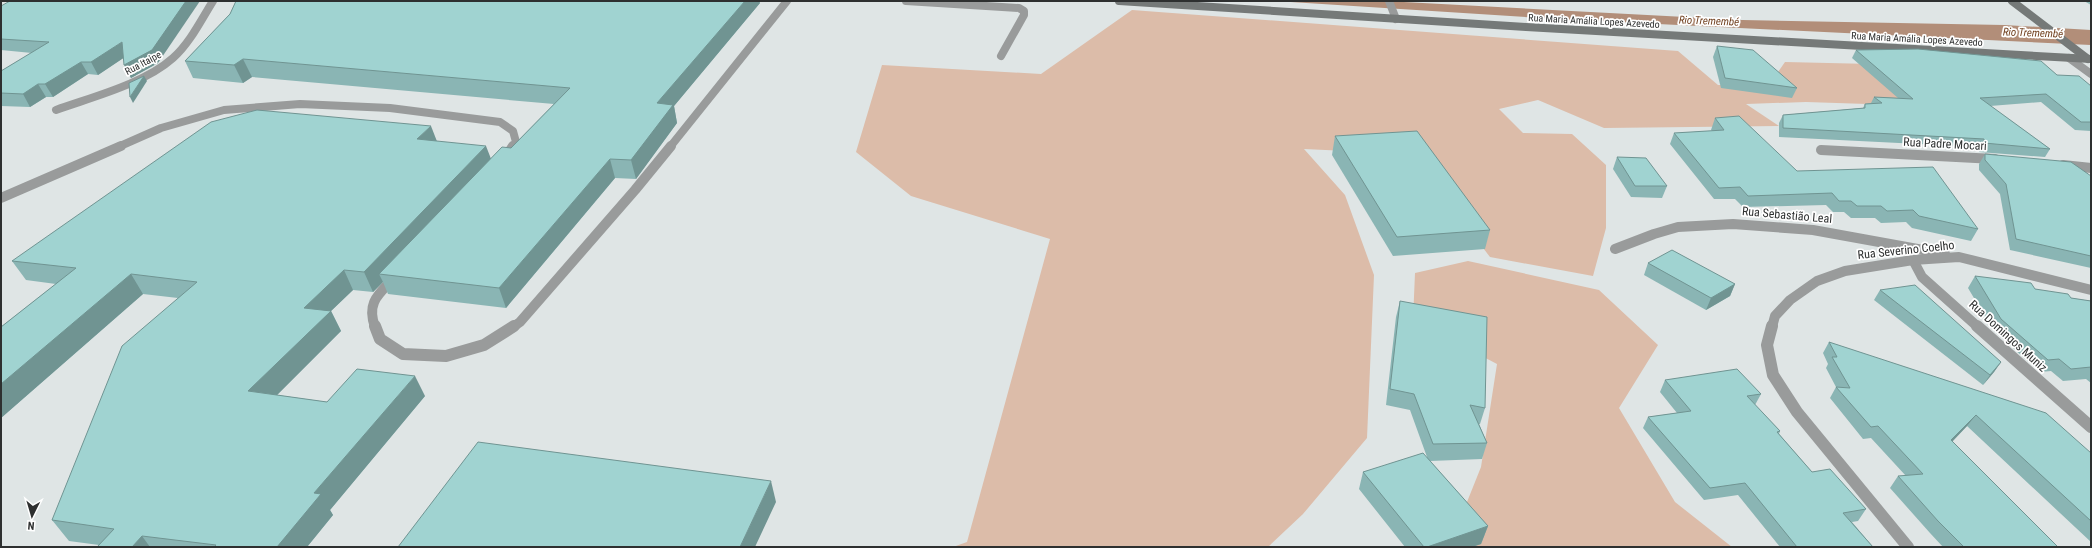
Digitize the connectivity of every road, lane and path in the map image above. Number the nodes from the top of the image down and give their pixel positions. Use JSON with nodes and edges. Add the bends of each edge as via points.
{"nodes":[{"id":1,"x":213,"y":1,"type":"edge"},
{"id":2,"x":787,"y":1,"type":"edge"},
{"id":3,"x":906,"y":1,"type":"edge"},
{"id":4,"x":1119,"y":1,"type":"edge"},
{"id":5,"x":1389,"y":1,"type":"edge"},
{"id":6,"x":2012,"y":1,"type":"edge"},
{"id":7,"x":1395,"y":16,"type":"junction"},
{"id":8,"x":1002,"y":56,"type":"dead end"},
{"id":9,"x":2069,"y":58,"type":"junction"},
{"id":10,"x":2089,"y":59,"type":"edge"},
{"id":11,"x":2091,"y":74,"type":"edge"},
{"id":12,"x":56,"y":110,"type":"dead end"},
{"id":13,"x":1821,"y":150,"type":"dead end"},
{"id":14,"x":2002,"y":160,"type":"edge"},
{"id":15,"x":503,"y":162,"type":"edge"},
{"id":16,"x":2056,"y":164,"type":"edge"},
{"id":17,"x":2091,"y":168,"type":"edge"},
{"id":18,"x":1,"y":198,"type":"edge"},
{"id":19,"x":1615,"y":249,"type":"dead end"},
{"id":20,"x":1959,"y":257,"type":"junction"},
{"id":21,"x":1913,"y":260,"type":"junction"},
{"id":22,"x":400,"y":272,"type":"edge"},
{"id":23,"x":2091,"y":290,"type":"edge"},
{"id":24,"x":2091,"y":427,"type":"edge"},
{"id":25,"x":1908,"y":547,"type":"edge"}],
"edges":[{"from":1,"to":12,"type":"street","name":"Rua Itaipe","via":[[191,36],[171,60],[128,82]]},
{"from":2,"to":22,"type":"street","via":[[635,190],[520,322],[484,345],[446,356],[403,354],[380,339],[371,316],[373,301]]},
{"from":3,"to":8,"type":"street","via":[[1020,8],[1024,15]]},
{"from":4,"to":7,"type":"main road","name":"Rua Maria Amália Lopes Azevedo"},
{"from":5,"to":7,"type":"street"},
{"from":6,"to":10,"type":"main road"},
{"from":7,"to":9,"type":"main road","name":"Rua Maria Amália Lopes Azevedo"},
{"from":9,"to":10,"type":"main road","name":"Rua Maria Amália Lopes Azevedo"},
{"from":9,"to":11,"type":"street"},
{"from":13,"to":14,"type":"street","name":"Rua Padre Mocari"},
{"from":15,"to":18,"type":"street","via":[[516,142],[513,131],[500,122],[390,108],[300,104],[224,110],[161,128]]},
{"from":16,"to":17,"type":"street"},
{"from":19,"to":20,"type":"street","name":"Rua Sebastião Leal","via":[[1677,228],[1702,224],[1754,224],[1841,233]]},
{"from":20,"to":21,"type":"street","name":"Rua Severino Coelho"},
{"from":20,"to":23,"type":"street","name":"Rua Severino Coelho"},
{"from":21,"to":24,"type":"street","name":"Rua Domingos Muniz","via":[[1922,277]]},
{"from":21,"to":25,"type":"street","name":"Rua Severino Coelho","via":[[1845,271],[1818,281],[1790,300],[1775,316],[1766,345],[1773,375],[1797,412]]}]}
